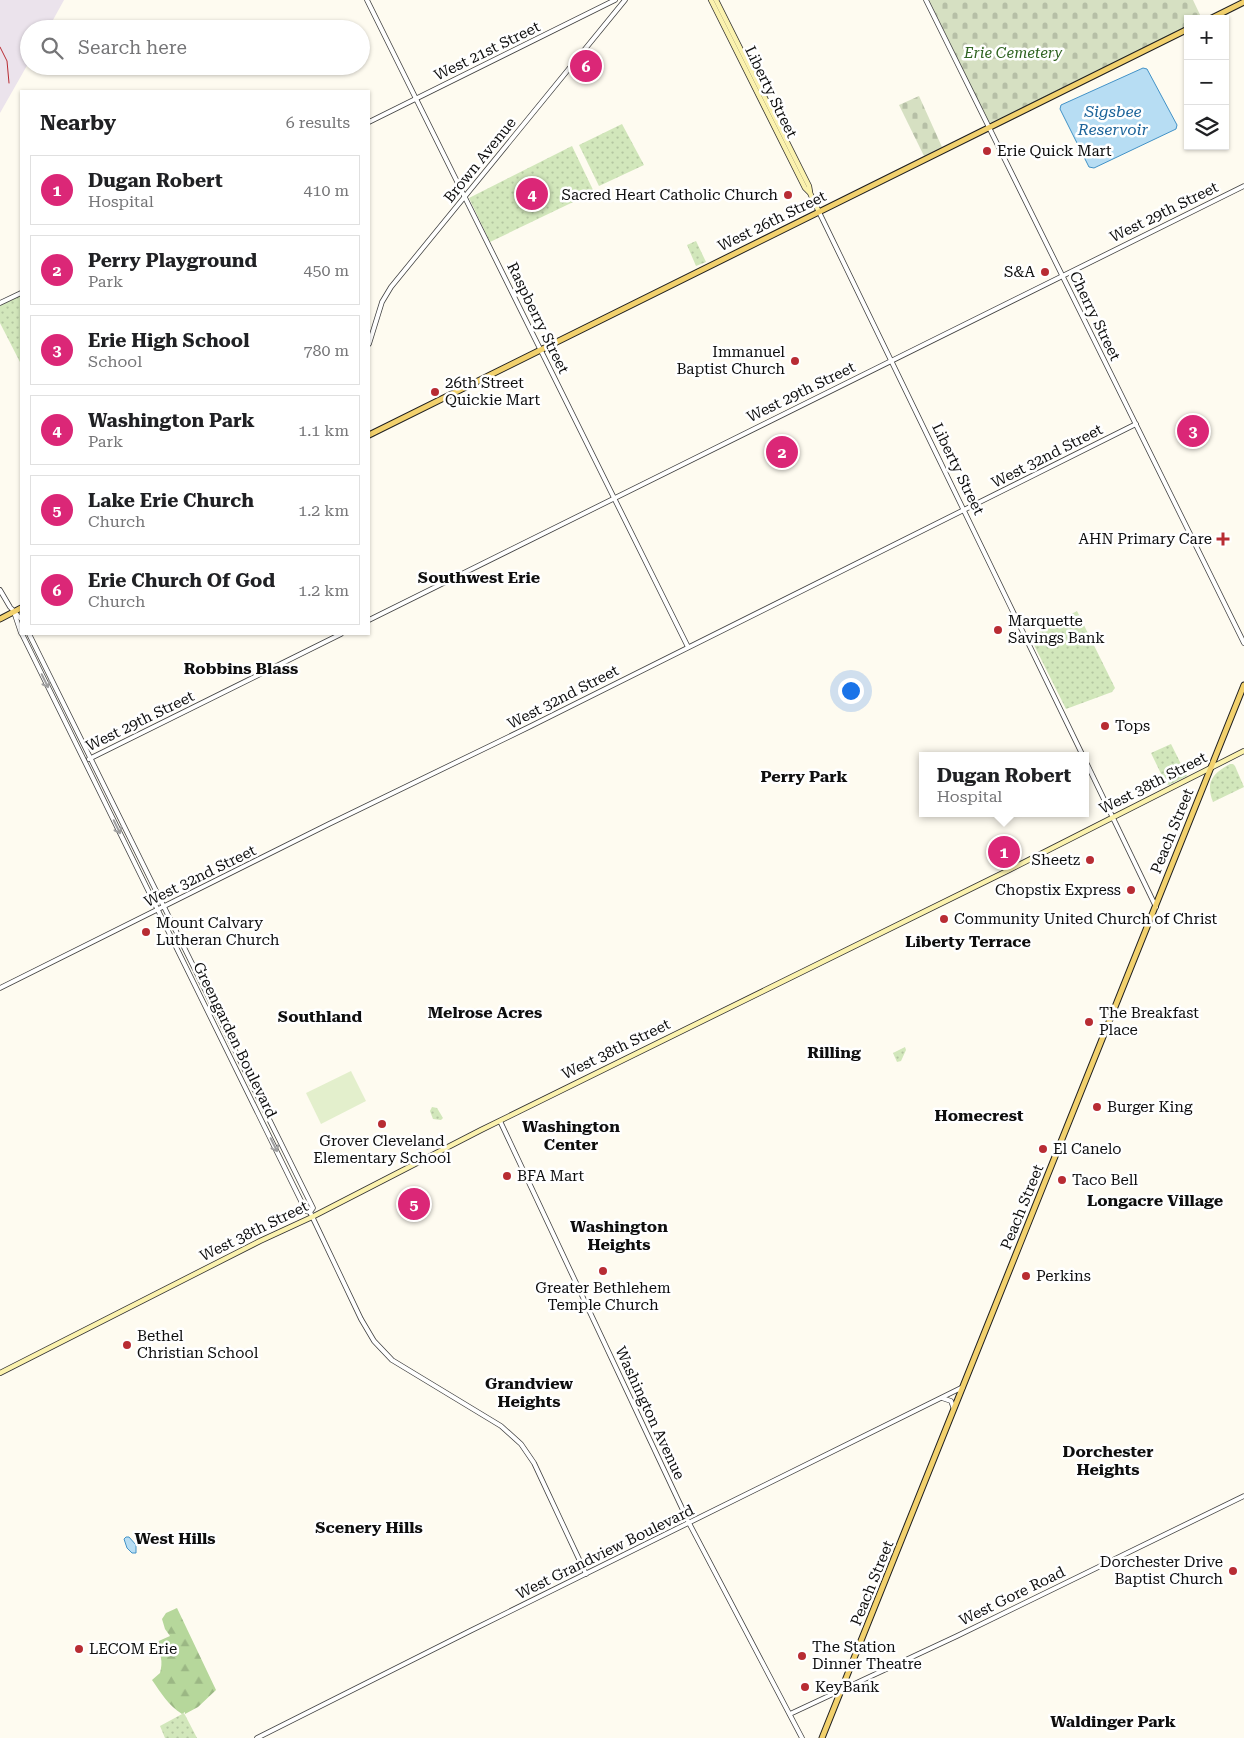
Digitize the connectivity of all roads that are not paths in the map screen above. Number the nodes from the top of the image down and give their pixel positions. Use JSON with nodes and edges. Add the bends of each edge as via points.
{"nodes":[{"id":1,"x":367,"y":0,"type":"edge"},
{"id":2,"x":615,"y":0,"type":"edge"},
{"id":3,"x":625,"y":0,"type":"edge"},
{"id":4,"x":711,"y":0,"type":"edge"},
{"id":5,"x":716,"y":0,"type":"edge"},
{"id":6,"x":926,"y":0,"type":"edge"},
{"id":7,"x":1244,"y":2,"type":"edge"},
{"id":8,"x":1218,"y":15,"type":"edge"},
{"id":9,"x":1184,"y":31,"type":"edge"},
{"id":10,"x":416,"y":98,"type":"junction"},
{"id":11,"x":370,"y":121,"type":"edge"},
{"id":12,"x":989,"y":127,"type":"junction"},
{"id":13,"x":1244,"y":186,"type":"edge"},
{"id":14,"x":810,"y":194,"type":"junction"},
{"id":15,"x":464,"y":196,"type":"junction"},
{"id":16,"x":819,"y":212,"type":"junction"},
{"id":17,"x":1062,"y":276,"type":"junction"},
{"id":18,"x":20,"y":293,"type":"edge"},
{"id":19,"x":0,"y":303,"type":"edge"},
{"id":20,"x":370,"y":341,"type":"edge"},
{"id":21,"x":540,"y":350,"type":"junction"},
{"id":22,"x":892,"y":360,"type":"junction"},
{"id":23,"x":1136,"y":424,"type":"junction"},
{"id":24,"x":370,"y":435,"type":"edge"},
{"id":25,"x":614,"y":498,"type":"junction"},
{"id":26,"x":964,"y":510,"type":"junction"},
{"id":27,"x":0,"y":590,"type":"edge"},
{"id":28,"x":20,"y":609,"type":"edge"},
{"id":29,"x":14,"y":612,"type":"junction"},
{"id":30,"x":20,"y":618,"type":"edge"},
{"id":31,"x":0,"y":619,"type":"edge"},
{"id":32,"x":370,"y":620,"type":"edge"},
{"id":33,"x":20,"y":630,"type":"edge"},
{"id":34,"x":22,"y":635,"type":"edge"},
{"id":35,"x":29,"y":635,"type":"edge"},
{"id":36,"x":339,"y":635,"type":"edge"},
{"id":37,"x":1244,"y":643,"type":"edge"},
{"id":38,"x":688,"y":647,"type":"junction"},
{"id":39,"x":1244,"y":685,"type":"edge"},
{"id":40,"x":1244,"y":751,"type":"edge"},
{"id":41,"x":1081,"y":752,"type":"edge"},
{"id":42,"x":90,"y":758,"type":"junction"},
{"id":43,"x":84,"y":761,"type":"junction"},
{"id":44,"x":1211,"y":767,"type":"junction"},
{"id":45,"x":1089,"y":768,"type":"edge"},
{"id":46,"x":1113,"y":817,"type":"junction"},
{"id":47,"x":163,"y":906,"type":"junction"},
{"id":48,"x":1156,"y":907,"type":"junction"},
{"id":49,"x":158,"y":909,"type":"junction"},
{"id":50,"x":0,"y":988,"type":"edge"},
{"id":51,"x":500,"y":1121,"type":"junction"},
{"id":52,"x":311,"y":1214,"type":"junction"},
{"id":53,"x":0,"y":1373,"type":"edge"},
{"id":54,"x":963,"y":1387,"type":"junction"},
{"id":55,"x":940,"y":1398,"type":"junction"},
{"id":56,"x":954,"y":1409,"type":"junction"},
{"id":57,"x":1244,"y":1496,"type":"edge"},
{"id":58,"x":689,"y":1522,"type":"junction"},
{"id":59,"x":586,"y":1574,"type":"junction"},
{"id":60,"x":842,"y":1690,"type":"junction"},
{"id":61,"x":790,"y":1714,"type":"junction"},
{"id":62,"x":257,"y":1738,"type":"edge"},
{"id":63,"x":802,"y":1738,"type":"edge"},
{"id":64,"x":822,"y":1738,"type":"edge"}],
"edges":[{"from":1,"to":10,"type":"street","name":"Raspberry Street"},
{"from":2,"to":10,"type":"street","name":"West 21st Street"},
{"from":3,"to":15,"type":"street","name":"Brown Avenue"},
{"from":4,"to":14,"type":"main road","name":"Liberty Street"},
{"from":5,"to":14,"type":"main road","name":"Liberty Street","via":[[809,186]]},
{"from":6,"to":12,"type":"street","name":"Cherry Street"},
{"from":7,"to":8,"type":"main road"},
{"from":9,"to":12,"type":"main road","name":"West 26th Street"},
{"from":10,"to":11,"type":"street","name":"West 21st Street"},
{"from":10,"to":15,"type":"street","name":"Raspberry Street"},
{"from":12,"to":16,"type":"main road","name":"West 26th Street"},
{"from":12,"to":17,"type":"street","name":"Cherry Street"},
{"from":13,"to":17,"type":"street","name":"West 29th Street"},
{"from":14,"to":16,"type":"main road","name":"Liberty Street"},
{"from":15,"to":20,"type":"street","name":"Brown Avenue","via":[[384,297]]},
{"from":15,"to":21,"type":"street","name":"Raspberry Street"},
{"from":16,"to":21,"type":"main road","name":"West 26th Street"},
{"from":16,"to":22,"type":"street","name":"Liberty Street"},
{"from":17,"to":22,"type":"street","name":"West 29th Street"},
{"from":17,"to":23,"type":"street","name":"Cherry Street"},
{"from":18,"to":19,"type":"street"},
{"from":21,"to":24,"type":"main road","name":"West 26th Street"},
{"from":21,"to":25,"type":"street","name":"Raspberry Street"},
{"from":22,"to":25,"type":"street","name":"West 29th Street"},
{"from":22,"to":26,"type":"street","name":"Liberty Street"},
{"from":23,"to":26,"type":"street","name":"West 32nd Street"},
{"from":23,"to":37,"type":"street","name":"Cherry Street"},
{"from":25,"to":32,"type":"street","name":"West 29th Street"},
{"from":25,"to":38,"type":"street","name":"Raspberry Street"},
{"from":26,"to":38,"type":"street","name":"West 32nd Street"},
{"from":26,"to":41,"type":"street","name":"Liberty Street"},
{"from":27,"to":29,"type":"street","name":"Greengarden Boulevard"},
{"from":28,"to":29,"type":"main road"},
{"from":29,"to":30,"type":"street","name":"Greengarden Boulevard"},
{"from":29,"to":31,"type":"main road"},
{"from":29,"to":33,"type":"street","name":"Greengarden Boulevard"},
{"from":34,"to":43,"type":"street","name":"Greengarden Boulevard","one_way":true},
{"from":35,"to":42,"type":"street","name":"Greengarden Boulevard"},
{"from":36,"to":42,"type":"street","name":"West 29th Street"},
{"from":38,"to":47,"type":"street","name":"West 32nd Street"},
{"from":39,"to":44,"type":"main road","name":"Peach Street"},
{"from":40,"to":44,"type":"main road","name":"West 38th Street"},
{"from":42,"to":43,"type":"street","name":"West 29th Street"},
{"from":42,"to":47,"type":"street","name":"Greengarden Boulevard"},
{"from":43,"to":49,"type":"street","name":"Greengarden Boulevard","one_way":true},
{"from":44,"to":46,"type":"main road","name":"West 38th Street"},
{"from":44,"to":48,"type":"main road","name":"Peach Street"},
{"from":45,"to":46,"type":"street"},
{"from":46,"to":48,"type":"street"},
{"from":46,"to":51,"type":"main road","name":"West 38th Street"},
{"from":47,"to":49,"type":"street","name":"West 32nd Street"},
{"from":47,"to":52,"type":"street","name":"Greengarden Boulevard","via":[[313,1208]]},
{"from":48,"to":54,"type":"main road","name":"Peach Street"},
{"from":49,"to":50,"type":"street","name":"West 32nd Street"},
{"from":49,"to":52,"type":"street","name":"Greengarden Boulevard","one_way":true,"via":[[306,1211]]},
{"from":51,"to":52,"type":"main road","name":"West 38th Street"},
{"from":51,"to":58,"type":"street","name":"Washington Avenue"},
{"from":52,"to":53,"type":"main road","name":"West 38th Street"},
{"from":52,"to":59,"type":"street","name":"Greengarden Boulevard","via":[[370,1336],[381,1349],[401,1366],[501,1426],[521,1444],[537,1470]]},
{"from":54,"to":55,"type":"street","name":"West Grandview Boulevard"},
{"from":54,"to":56,"type":"main road","name":"Peach Street"},
{"from":55,"to":56,"type":"street","via":[[951,1401]]},
{"from":55,"to":58,"type":"street","name":"West Grandview Boulevard"},
{"from":56,"to":60,"type":"main road","name":"Peach Street"},
{"from":57,"to":60,"type":"street","name":"West Gore Road"},
{"from":58,"to":59,"type":"street","name":"West Grandview Boulevard"},
{"from":58,"to":61,"type":"street","name":"Washington Avenue"},
{"from":59,"to":62,"type":"street","name":"West Grandview Boulevard"},
{"from":60,"to":61,"type":"street","name":"West Gore Road"},
{"from":60,"to":64,"type":"main road","name":"Peach Street"},
{"from":61,"to":63,"type":"street","name":"Washington Avenue"}]}
